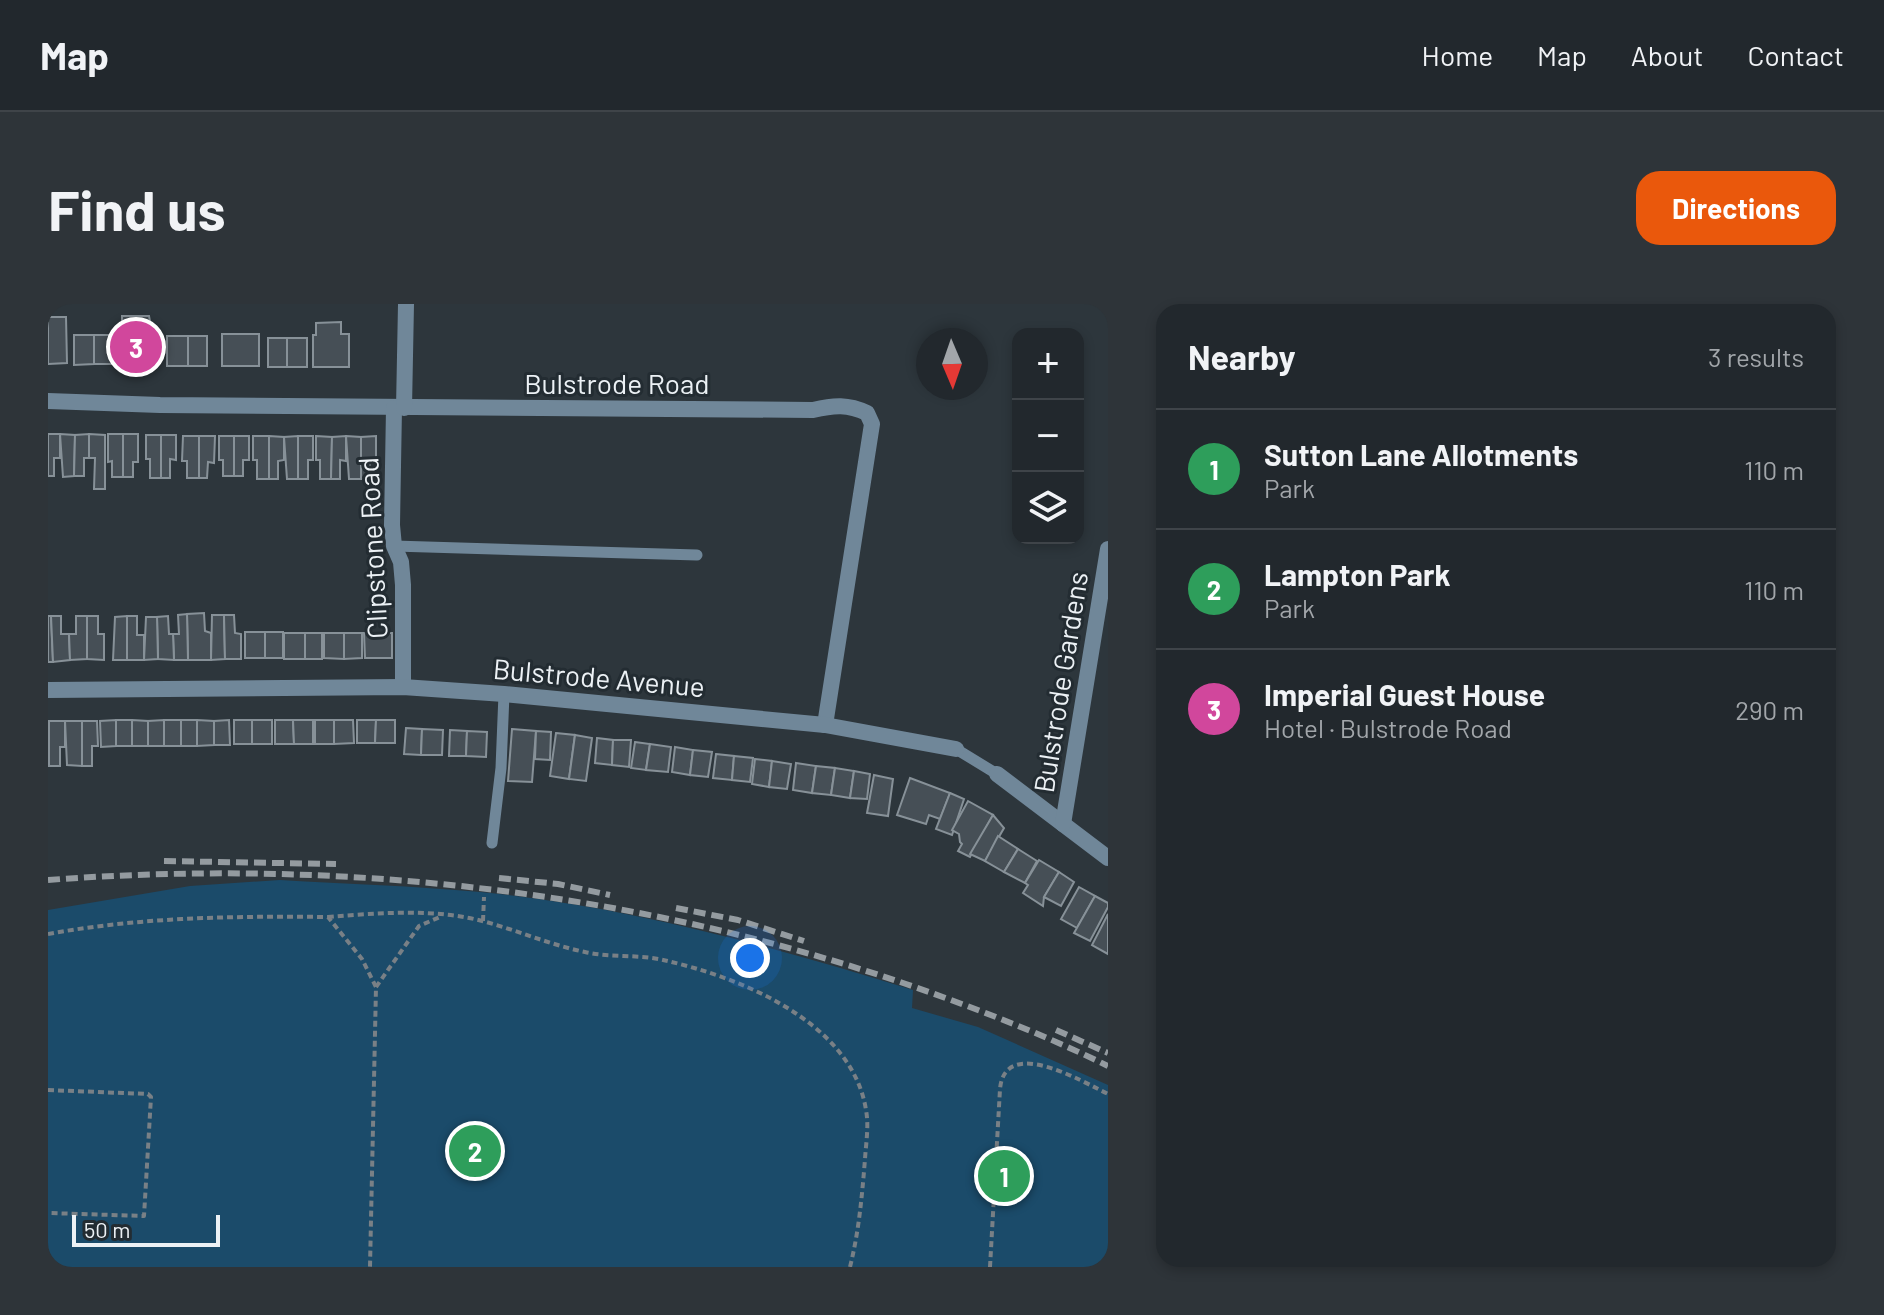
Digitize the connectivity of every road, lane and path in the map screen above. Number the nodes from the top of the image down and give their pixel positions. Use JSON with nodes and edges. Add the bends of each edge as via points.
{"nodes":[{"id":1,"x":406,"y":304,"type":"edge"},
{"id":2,"x":48,"y":401,"type":"edge"},
{"id":3,"x":399,"y":408,"type":"junction"},
{"id":4,"x":394,"y":546,"type":"junction"},
{"id":5,"x":697,"y":555,"type":"dead end"},
{"id":6,"x":1107,"y":556,"type":"edge"},
{"id":7,"x":403,"y":687,"type":"junction"},
{"id":8,"x":48,"y":690,"type":"edge"},
{"id":9,"x":504,"y":694,"type":"junction"},
{"id":10,"x":825,"y":725,"type":"junction"},
{"id":11,"x":956,"y":749,"type":"joint"},
{"id":12,"x":997,"y":774,"type":"joint"},
{"id":13,"x":1063,"y":824,"type":"junction"},
{"id":14,"x":492,"y":843,"type":"dead end"},
{"id":15,"x":1108,"y":858,"type":"edge"},
{"id":16,"x":484,"y":897,"type":"dead end"},
{"id":17,"x":442,"y":916,"type":"junction"},
{"id":18,"x":328,"y":917,"type":"junction"},
{"id":19,"x":483,"y":921,"type":"junction"},
{"id":20,"x":48,"y":934,"type":"edge"},
{"id":21,"x":376,"y":987,"type":"junction"},
{"id":22,"x":48,"y":1090,"type":"edge"},
{"id":23,"x":1108,"y":1094,"type":"edge"},
{"id":24,"x":48,"y":1213,"type":"edge"},
{"id":25,"x":370,"y":1267,"type":"edge"},
{"id":26,"x":850,"y":1267,"type":"edge"},
{"id":27,"x":990,"y":1267,"type":"edge"}],
"edges":[{"from":1,"to":3,"type":"street","name":"Clipstone Road"},
{"from":2,"to":3,"type":"street","name":"Bulstrode Road"},
{"from":3,"to":4,"type":"street","name":"Clipstone Road"},
{"from":3,"to":10,"type":"street","name":"Bulstrode Road","via":[[813,410],[839,405],[867,413],[872,424],[868,461]]},
{"from":4,"to":5,"type":"lane"},
{"from":4,"to":7,"type":"street","name":"Clipstone Road","via":[[403,585]]},
{"from":6,"to":13,"type":"street","name":"Bulstrode Gardens"},
{"from":7,"to":8,"type":"street","name":"Bulstrode Avenue"},
{"from":7,"to":9,"type":"street","name":"Bulstrode Avenue"},
{"from":9,"to":10,"type":"street","name":"Bulstrode Avenue"},
{"from":9,"to":14,"type":"lane"},
{"from":10,"to":11,"type":"street","name":"Bulstrode Avenue"},
{"from":11,"to":12,"type":"lane","name":"Bulstrode Avenue"},
{"from":12,"to":13,"type":"street","name":"Bulstrode Avenue"},
{"from":13,"to":15,"type":"street","name":"Bulstrode Avenue"},
{"from":16,"to":19,"type":"path"},
{"from":17,"to":18,"type":"path"},
{"from":17,"to":19,"type":"path"},
{"from":17,"to":21,"type":"path","via":[[419,926]]},
{"from":18,"to":20,"type":"path","via":[[220,915]]},
{"from":18,"to":21,"type":"path","via":[[362,959]]},
{"from":19,"to":26,"type":"path","via":[[587,953],[658,958],[737,981],[792,1011],[840,1052],[853,1071],[867,1112],[859,1230]]},
{"from":21,"to":25,"type":"path"},
{"from":22,"to":24,"type":"path","via":[[151,1097],[144,1216]]},
{"from":23,"to":27,"type":"path","via":[[1032,1062],[1006,1071],[1000,1089]]}]}
